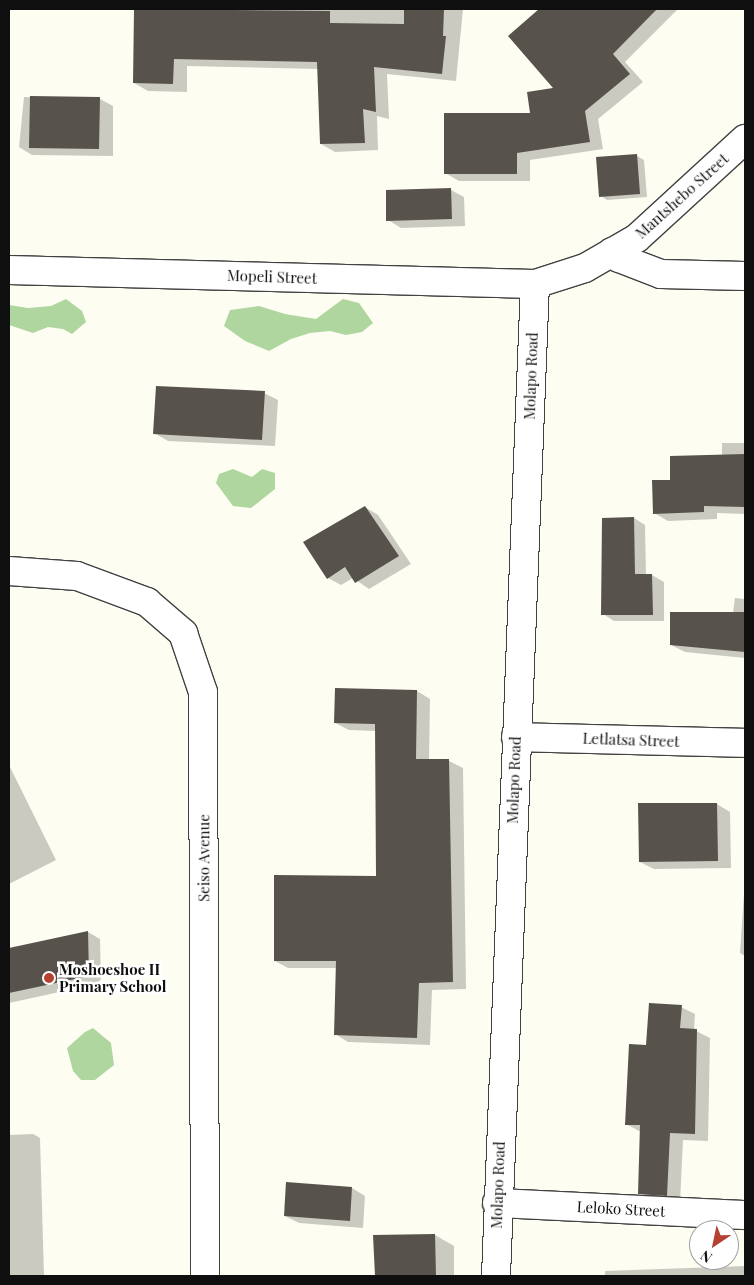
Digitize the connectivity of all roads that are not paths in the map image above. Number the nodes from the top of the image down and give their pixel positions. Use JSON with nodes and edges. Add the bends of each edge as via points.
{"nodes":[{"id":1,"x":745,"y":139,"type":"edge"},
{"id":2,"x":612,"y":252,"type":"junction"},
{"id":3,"x":9,"y":270,"type":"edge"},
{"id":4,"x":745,"y":276,"type":"edge"},
{"id":5,"x":535,"y":284,"type":"junction"},
{"id":6,"x":9,"y":571,"type":"edge"},
{"id":7,"x":516,"y":737,"type":"junction"},
{"id":8,"x":745,"y":743,"type":"edge"},
{"id":9,"x":497,"y":1203,"type":"junction"},
{"id":10,"x":745,"y":1215,"type":"edge"},
{"id":11,"x":205,"y":1276,"type":"edge"},
{"id":12,"x":496,"y":1276,"type":"edge"}],
"edges":[{"from":1,"to":2,"type":"street","name":"Mantshebo Street","via":[[638,238]]},
{"from":2,"to":4,"type":"street","via":[[619,258],[661,274]]},
{"from":2,"to":5,"type":"street","name":"Mantshebo Street","via":[[585,268]]},
{"from":3,"to":5,"type":"street","name":"Mopeli Street"},
{"from":5,"to":7,"type":"street","name":"Molapo Road"},
{"from":6,"to":11,"type":"street","name":"Seiso Avenue","via":[[77,576],[147,602],[183,632],[202,692]]},
{"from":7,"to":8,"type":"street","name":"Letlatsa Street"},
{"from":7,"to":9,"type":"street","name":"Molapo Road"},
{"from":9,"to":10,"type":"street","name":"Leloko Street"},
{"from":9,"to":12,"type":"street","name":"Molapo Road"}]}
